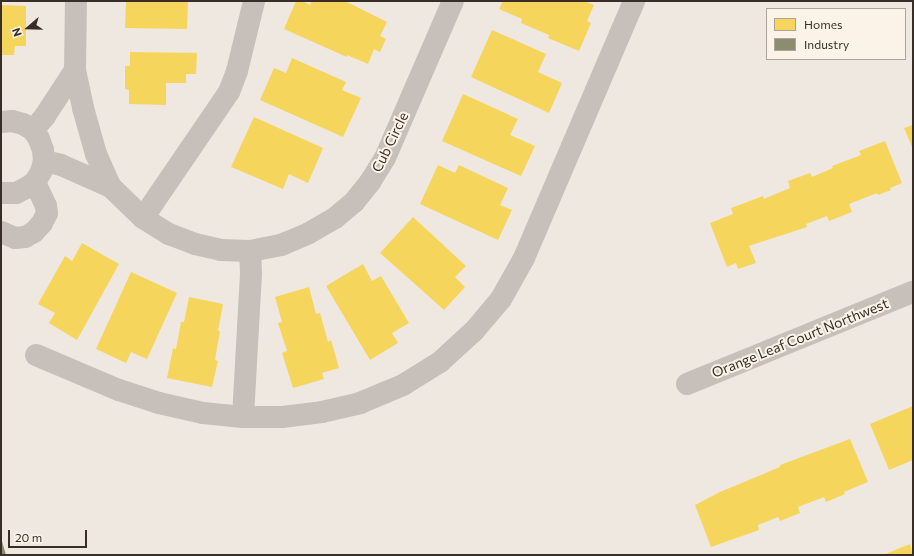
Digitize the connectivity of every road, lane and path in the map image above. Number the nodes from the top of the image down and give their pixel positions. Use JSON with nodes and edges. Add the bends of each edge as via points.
{"nodes":[{"id":1,"x":76,"y":1,"type":"edge"},
{"id":2,"x":254,"y":1,"type":"edge"},
{"id":3,"x":453,"y":1,"type":"edge"},
{"id":4,"x":634,"y":1,"type":"edge"},
{"id":5,"x":75,"y":70,"type":"junction"},
{"id":6,"x":1,"y":122,"type":"edge"},
{"id":7,"x":33,"y":130,"type":"junction"},
{"id":8,"x":44,"y":161,"type":"junction"},
{"id":9,"x":35,"y":182,"type":"junction"},
{"id":10,"x":112,"y":187,"type":"junction"},
{"id":11,"x":1,"y":193,"type":"edge"},
{"id":12,"x":143,"y":218,"type":"junction"},
{"id":13,"x":1,"y":232,"type":"edge"},
{"id":14,"x":250,"y":251,"type":"junction"},
{"id":15,"x":913,"y":292,"type":"edge"},
{"id":16,"x":36,"y":355,"type":"dead end"},
{"id":17,"x":687,"y":384,"type":"dead end"},
{"id":18,"x":243,"y":417,"type":"junction"}],
"edges":[{"from":1,"to":5,"type":"street","name":"Cub Circle"},
{"from":2,"to":12,"type":"street","via":[[237,71],[229,92]]},
{"from":3,"to":14,"type":"street","name":"Cub Circle","via":[[385,158],[354,202],[335,218],[309,234],[281,245]]},
{"from":4,"to":18,"type":"street","via":[[524,258],[501,299],[474,331],[440,362],[403,385],[360,403],[322,412]]},
{"from":5,"to":7,"type":"street"},
{"from":5,"to":10,"type":"street","name":"Cub Circle","via":[[96,154]]},
{"from":6,"to":7,"type":"street","via":[[17,123]]},
{"from":7,"to":8,"type":"street","via":[[40,139]]},
{"from":8,"to":9,"type":"street"},
{"from":8,"to":10,"type":"street","name":"Cub Circle","via":[[61,165]]},
{"from":9,"to":11,"type":"street","via":[[16,193]]},
{"from":9,"to":13,"type":"street","via":[[46,206],[47,213],[42,223],[34,232],[15,238]]},
{"from":10,"to":12,"type":"street","name":"Cub Circle"},
{"from":12,"to":14,"type":"street","name":"Cub Circle","via":[[169,234],[195,244],[221,250]]},
{"from":14,"to":18,"type":"street"},
{"from":15,"to":17,"type":"street","name":"Orange Leaf Court Northwest"},
{"from":16,"to":18,"type":"street","via":[[119,390],[159,403],[203,413]]}]}
